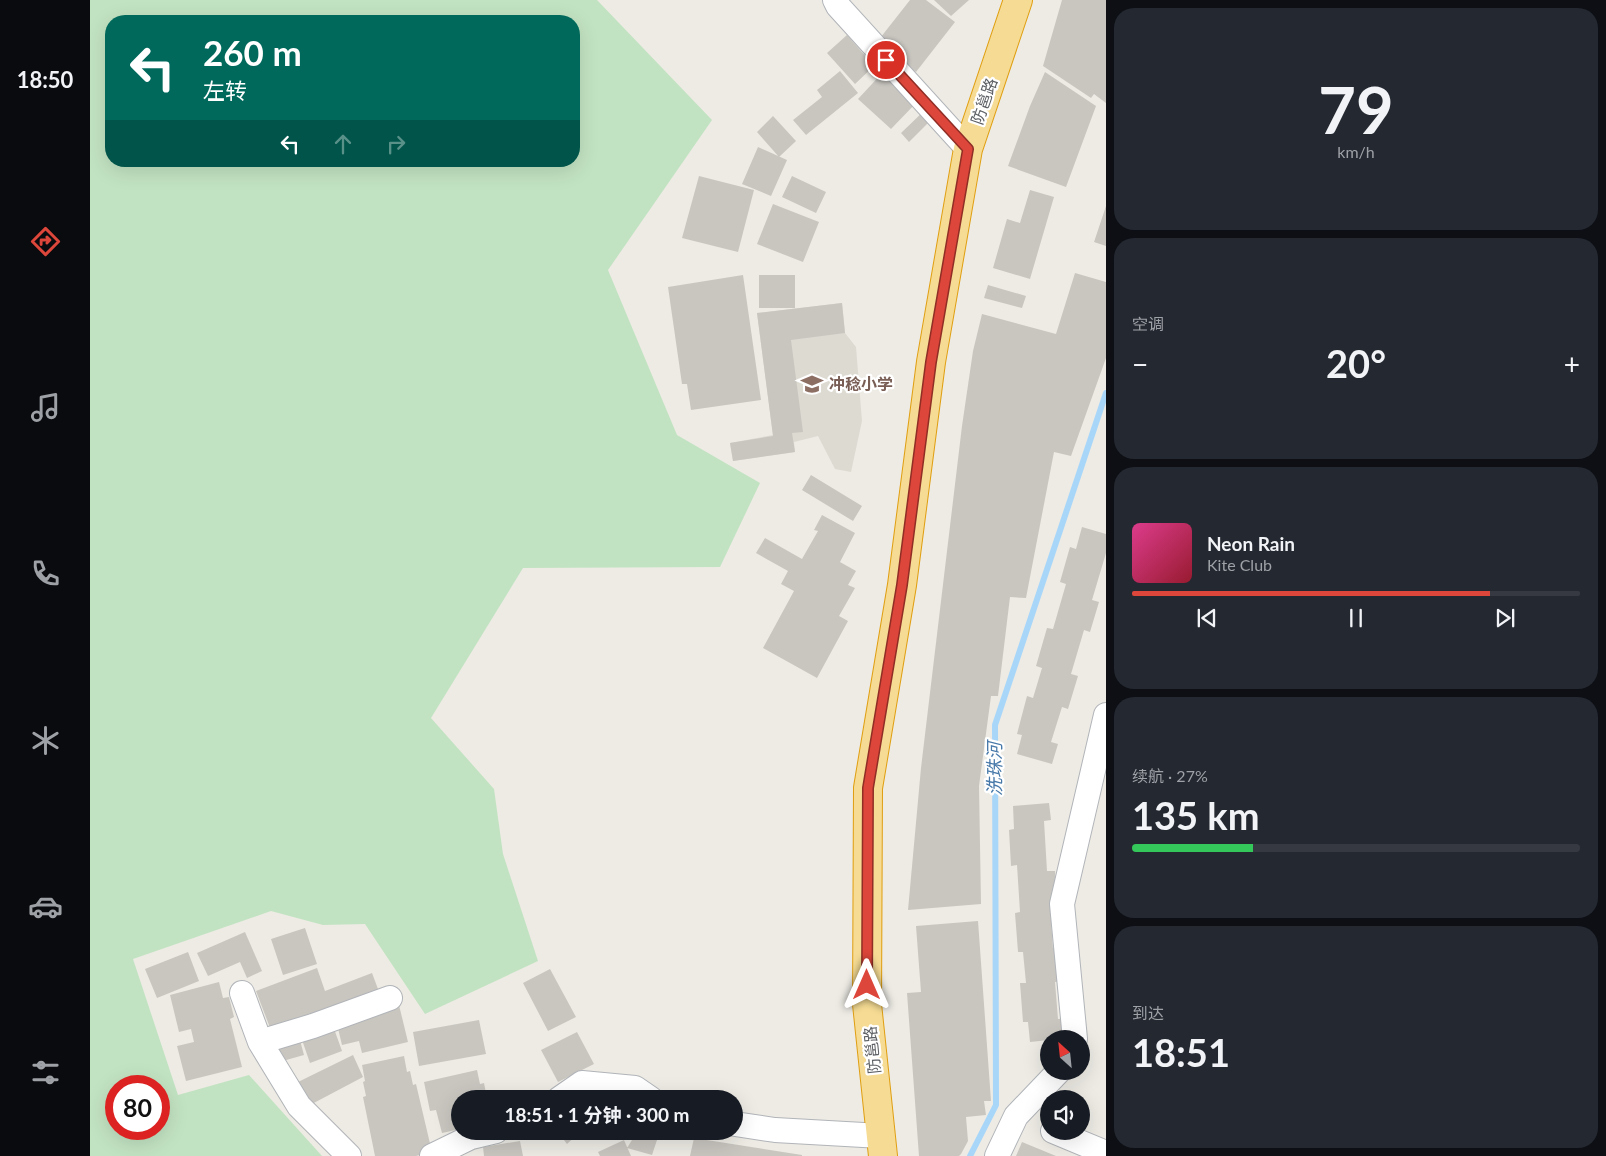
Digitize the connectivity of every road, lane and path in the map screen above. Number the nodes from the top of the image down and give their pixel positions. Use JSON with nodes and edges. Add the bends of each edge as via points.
{"nodes":[{"id":1,"x":835,"y":0,"type":"edge"},
{"id":2,"x":1018,"y":0,"type":"edge"},
{"id":3,"x":968,"y":149,"type":"junction"},
{"id":4,"x":1106,"y":715,"type":"edge"},
{"id":5,"x":242,"y":993,"type":"dead end"},
{"id":6,"x":390,"y":998,"type":"dead end"},
{"id":7,"x":1074,"y":1030,"type":"edge"},
{"id":8,"x":260,"y":1042,"type":"junction"},
{"id":9,"x":1051,"y":1080,"type":"edge"},
{"id":10,"x":571,"y":1090,"type":"edge"},
{"id":11,"x":638,"y":1090,"type":"edge"},
{"id":12,"x":1016,"y":1116,"type":"junction"},
{"id":13,"x":743,"y":1125,"type":"edge"},
{"id":14,"x":1040,"y":1125,"type":"edge"},
{"id":15,"x":465,"y":1140,"type":"edge"},
{"id":16,"x":1075,"y":1140,"type":"edge"},
{"id":17,"x":882,"y":1146,"type":"edge"},
{"id":18,"x":1106,"y":1153,"type":"edge"},
{"id":19,"x":349,"y":1156,"type":"edge"},
{"id":20,"x":432,"y":1156,"type":"edge"},
{"id":21,"x":997,"y":1156,"type":"edge"}],
"edges":[{"from":1,"to":3,"type":"street"},
{"from":2,"to":3,"type":"highway","name":"防邕路"},
{"from":3,"to":17,"type":"highway","name":"防邕路","via":[[931,362],[902,585],[868,788],[867,1004]]},
{"from":4,"to":7,"type":"street","via":[[1062,904]]},
{"from":5,"to":8,"type":"street"},
{"from":6,"to":8,"type":"street"},
{"from":8,"to":19,"type":"street","via":[[299,1106]]},
{"from":9,"to":12,"type":"street"},
{"from":10,"to":11,"type":"street","via":[[582,1082]]},
{"from":12,"to":14,"type":"street"},
{"from":12,"to":21,"type":"street"},
{"from":13,"to":17,"type":"street"},
{"from":15,"to":20,"type":"street"},
{"from":16,"to":18,"type":"street"}]}
